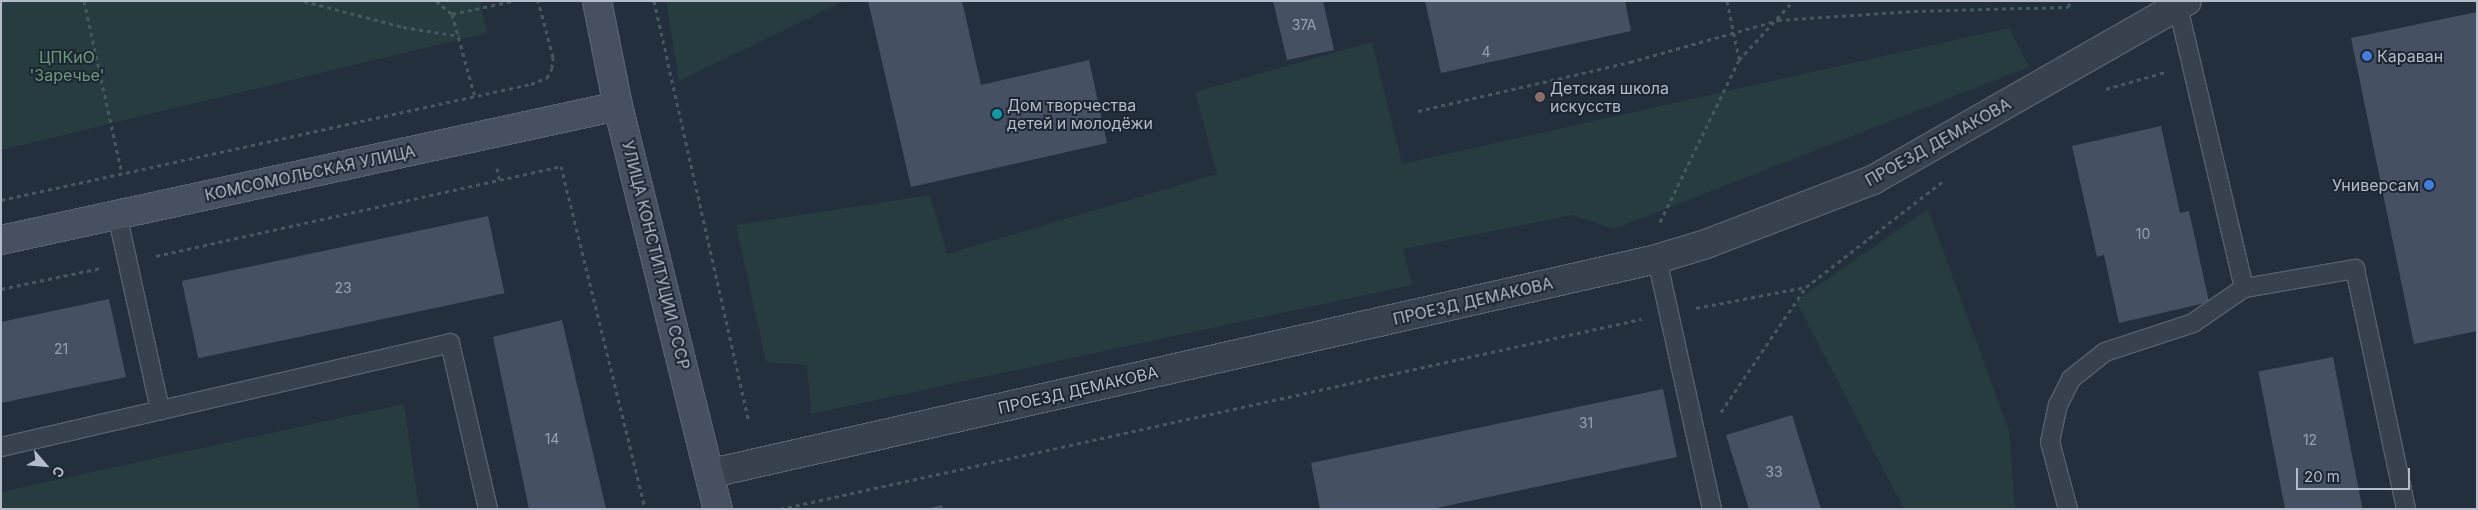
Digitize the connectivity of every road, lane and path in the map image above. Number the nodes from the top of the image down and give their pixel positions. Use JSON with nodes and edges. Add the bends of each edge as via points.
{"nodes":[{"id":1,"x":84,"y":1,"type":"edge"},
{"id":2,"x":304,"y":1,"type":"edge"},
{"id":3,"x":436,"y":1,"type":"edge"},
{"id":4,"x":512,"y":1,"type":"edge"},
{"id":5,"x":538,"y":1,"type":"edge"},
{"id":6,"x":597,"y":1,"type":"edge"},
{"id":7,"x":654,"y":1,"type":"edge"},
{"id":8,"x":1727,"y":1,"type":"edge"},
{"id":9,"x":1793,"y":1,"type":"edge"},
{"id":10,"x":2071,"y":1,"type":"edge"},
{"id":11,"x":2182,"y":4,"type":"edge"},
{"id":12,"x":452,"y":14,"type":"junction"},
{"id":13,"x":1778,"y":20,"type":"junction"},
{"id":14,"x":1734,"y":33,"type":"junction"},
{"id":15,"x":459,"y":36,"type":"junction"},
{"id":16,"x":1739,"y":60,"type":"junction"},
{"id":17,"x":2192,"y":65,"type":"junction"},
{"id":18,"x":2096,"y":91,"type":"dead end"},
{"id":19,"x":475,"y":96,"type":"junction"},
{"id":20,"x":618,"y":106,"type":"junction"},
{"id":21,"x":1418,"y":111,"type":"dead end"},
{"id":22,"x":489,"y":135,"type":"junction"},
{"id":23,"x":122,"y":174,"type":"junction"},
{"id":24,"x":1949,"y":177,"type":"dead end"},
{"id":25,"x":499,"y":179,"type":"junction"},
{"id":26,"x":1,"y":200,"type":"edge"},
{"id":27,"x":117,"y":214,"type":"junction"},
{"id":28,"x":1660,"y":223,"type":"dead end"},
{"id":29,"x":1,"y":240,"type":"edge"},
{"id":30,"x":1657,"y":259,"type":"junction"},
{"id":31,"x":128,"y":262,"type":"junction"},
{"id":32,"x":1806,"y":286,"type":"junction"},
{"id":33,"x":2244,"y":288,"type":"junction"},
{"id":34,"x":1,"y":289,"type":"edge"},
{"id":35,"x":1669,"y":314,"type":"junction"},
{"id":36,"x":160,"y":410,"type":"junction"},
{"id":37,"x":749,"y":422,"type":"dead end"},
{"id":38,"x":1698,"y":446,"type":"junction"},
{"id":39,"x":1,"y":448,"type":"edge"},
{"id":40,"x":712,"y":473,"type":"junction"},
{"id":41,"x":488,"y":509,"type":"edge"},
{"id":42,"x":646,"y":509,"type":"edge"},
{"id":43,"x":718,"y":509,"type":"edge"},
{"id":44,"x":780,"y":509,"type":"edge"},
{"id":45,"x":1712,"y":509,"type":"edge"},
{"id":46,"x":2068,"y":509,"type":"edge"},
{"id":47,"x":2406,"y":509,"type":"edge"}],
"edges":[{"from":1,"to":23,"type":"path"},
{"from":2,"to":15,"type":"path","via":[[403,27]]},
{"from":3,"to":12,"type":"path"},
{"from":4,"to":12,"type":"path"},
{"from":5,"to":19,"type":"path","via":[[552,57],[547,78]]},
{"from":6,"to":20,"type":"street","name":"УЛИЦА КОНСТИТУЦИИ СССР"},
{"from":7,"to":37,"type":"path"},
{"from":8,"to":14,"type":"path"},
{"from":9,"to":13,"type":"path"},
{"from":10,"to":13,"type":"path","via":[[2068,7],[1914,11]]},
{"from":11,"to":17,"type":"lane"},
{"from":11,"to":30,"type":"street","name":"ПРОЕЗД ДЕМАКОВА","via":[[1873,180],[1706,244]]},
{"from":12,"to":15,"type":"path"},
{"from":13,"to":14,"type":"path"},
{"from":13,"to":16,"type":"path"},
{"from":14,"to":16,"type":"path"},
{"from":14,"to":21,"type":"path","via":[[1630,62]]},
{"from":15,"to":19,"type":"path"},
{"from":16,"to":28,"type":"path"},
{"from":17,"to":18,"type":"path"},
{"from":17,"to":33,"type":"lane"},
{"from":19,"to":22,"type":"path"},
{"from":19,"to":23,"type":"path"},
{"from":20,"to":22,"type":"street","name":"КОМСОМОЛЬСКАЯ УЛИЦА"},
{"from":20,"to":40,"type":"street","name":"УЛИЦА КОНСТИТУЦИИ СССР"},
{"from":22,"to":25,"type":"path"},
{"from":22,"to":27,"type":"street","name":"КОМСОМОЛЬСКАЯ УЛИЦА"},
{"from":23,"to":26,"type":"path"},
{"from":24,"to":32,"type":"path"},
{"from":25,"to":31,"type":"path"},
{"from":25,"to":42,"type":"path","via":[[561,166]]},
{"from":27,"to":29,"type":"street","name":"КОМСОМОЛЬСКАЯ УЛИЦА"},
{"from":27,"to":31,"type":"lane"},
{"from":30,"to":35,"type":"lane"},
{"from":30,"to":40,"type":"street","name":"ПРОЕЗД ДЕМАКОВА"},
{"from":31,"to":34,"type":"path"},
{"from":31,"to":36,"type":"lane"},
{"from":32,"to":35,"type":"path"},
{"from":32,"to":38,"type":"path"},
{"from":33,"to":46,"type":"lane","via":[[2193,323],[2105,352],[2071,379],[2058,405],[2050,442]]},
{"from":33,"to":47,"type":"lane","via":[[2355,269]]},
{"from":35,"to":38,"type":"lane"},
{"from":35,"to":44,"type":"path"},
{"from":36,"to":39,"type":"lane"},
{"from":36,"to":41,"type":"lane","via":[[450,343]]},
{"from":38,"to":45,"type":"lane"},
{"from":40,"to":43,"type":"street","name":"УЛИЦА КОНСТИТУЦИИ СССР"}]}
